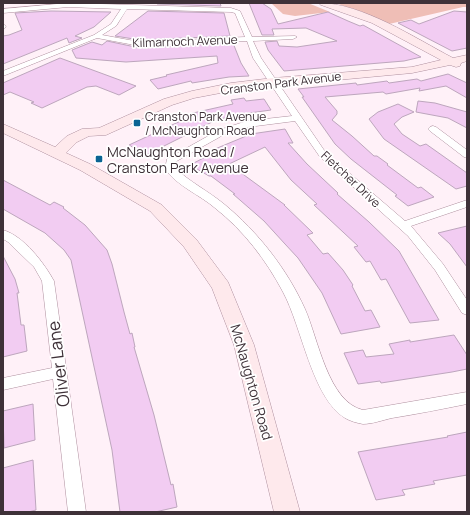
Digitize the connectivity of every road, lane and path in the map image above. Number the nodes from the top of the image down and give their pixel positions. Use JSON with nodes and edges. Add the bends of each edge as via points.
{"nodes":[{"id":1,"x":324,"y":3,"type":"edge"},
{"id":2,"x":126,"y":7,"type":"junction"},
{"id":3,"x":3,"y":11,"type":"edge"},
{"id":4,"x":96,"y":36,"type":"junction"},
{"id":5,"x":293,"y":36,"type":"dead end"},
{"id":6,"x":250,"y":39,"type":"junction"},
{"id":7,"x":467,"y":58,"type":"edge"},
{"id":8,"x":452,"y":62,"type":"junction"},
{"id":9,"x":467,"y":69,"type":"edge"},
{"id":10,"x":3,"y":74,"type":"edge"},
{"id":11,"x":273,"y":82,"type":"junction"},
{"id":12,"x":297,"y":118,"type":"junction"},
{"id":13,"x":3,"y":128,"type":"edge"},
{"id":14,"x":433,"y":129,"type":"dead end"},
{"id":15,"x":57,"y":154,"type":"junction"},
{"id":16,"x":467,"y":155,"type":"edge"},
{"id":17,"x":467,"y":203,"type":"edge"},
{"id":18,"x":404,"y":225,"type":"junction"},
{"id":19,"x":3,"y":234,"type":"edge"},
{"id":20,"x":467,"y":310,"type":"edge"},
{"id":21,"x":58,"y":372,"type":"junction"},
{"id":22,"x":3,"y":384,"type":"edge"},
{"id":23,"x":467,"y":398,"type":"edge"},
{"id":24,"x":77,"y":512,"type":"edge"},
{"id":25,"x":287,"y":512,"type":"edge"}],
"edges":[{"from":1,"to":8,"type":"street","via":[[376,21]]},
{"from":2,"to":3,"type":"street","name":"Fletcher Drive","via":[[68,5]]},
{"from":2,"to":4,"type":"street","via":[[114,25]]},
{"from":2,"to":6,"type":"street","name":"Fletcher Drive","via":[[235,10],[240,13]]},
{"from":4,"to":6,"type":"street","name":"Kilmarnoch Avenue","via":[[140,44]]},
{"from":4,"to":10,"type":"street"},
{"from":5,"to":6,"type":"street","name":"Kilmarnoch Avenue"},
{"from":6,"to":11,"type":"street","name":"Fletcher Drive","via":[[257,58]]},
{"from":7,"to":8,"type":"street","name":"Cranston Park Avenue"},
{"from":8,"to":9,"type":"street"},
{"from":8,"to":11,"type":"street","name":"Cranston Park Avenue","via":[[412,70]]},
{"from":11,"to":12,"type":"street","name":"Fletcher Drive"},
{"from":11,"to":15,"type":"street","name":"Cranston Park Avenue","via":[[211,91],[168,102],[101,132],[100,139],[86,146]]},
{"from":12,"to":18,"type":"street","name":"Fletcher Drive","via":[[323,155]]},
{"from":12,"to":23,"type":"street","via":[[247,124],[222,132],[170,161],[170,169],[180,179],[226,210],[259,244],[288,288],[299,310],[328,389],[341,406],[352,414],[363,417]]},
{"from":13,"to":15,"type":"street","name":"McNaughton Road"},
{"from":14,"to":16,"type":"street"},
{"from":15,"to":25,"type":"street","name":"McNaughton Road","via":[[116,183],[156,208],[190,243],[221,286],[244,345]]},
{"from":17,"to":18,"type":"street"},
{"from":18,"to":20,"type":"street","name":"Fletcher Drive","via":[[432,257]]},
{"from":19,"to":21,"type":"street","name":"Oliver Lane","via":[[40,264],[48,281]]},
{"from":21,"to":22,"type":"street"},
{"from":21,"to":24,"type":"street","name":"Oliver Lane"}]}
